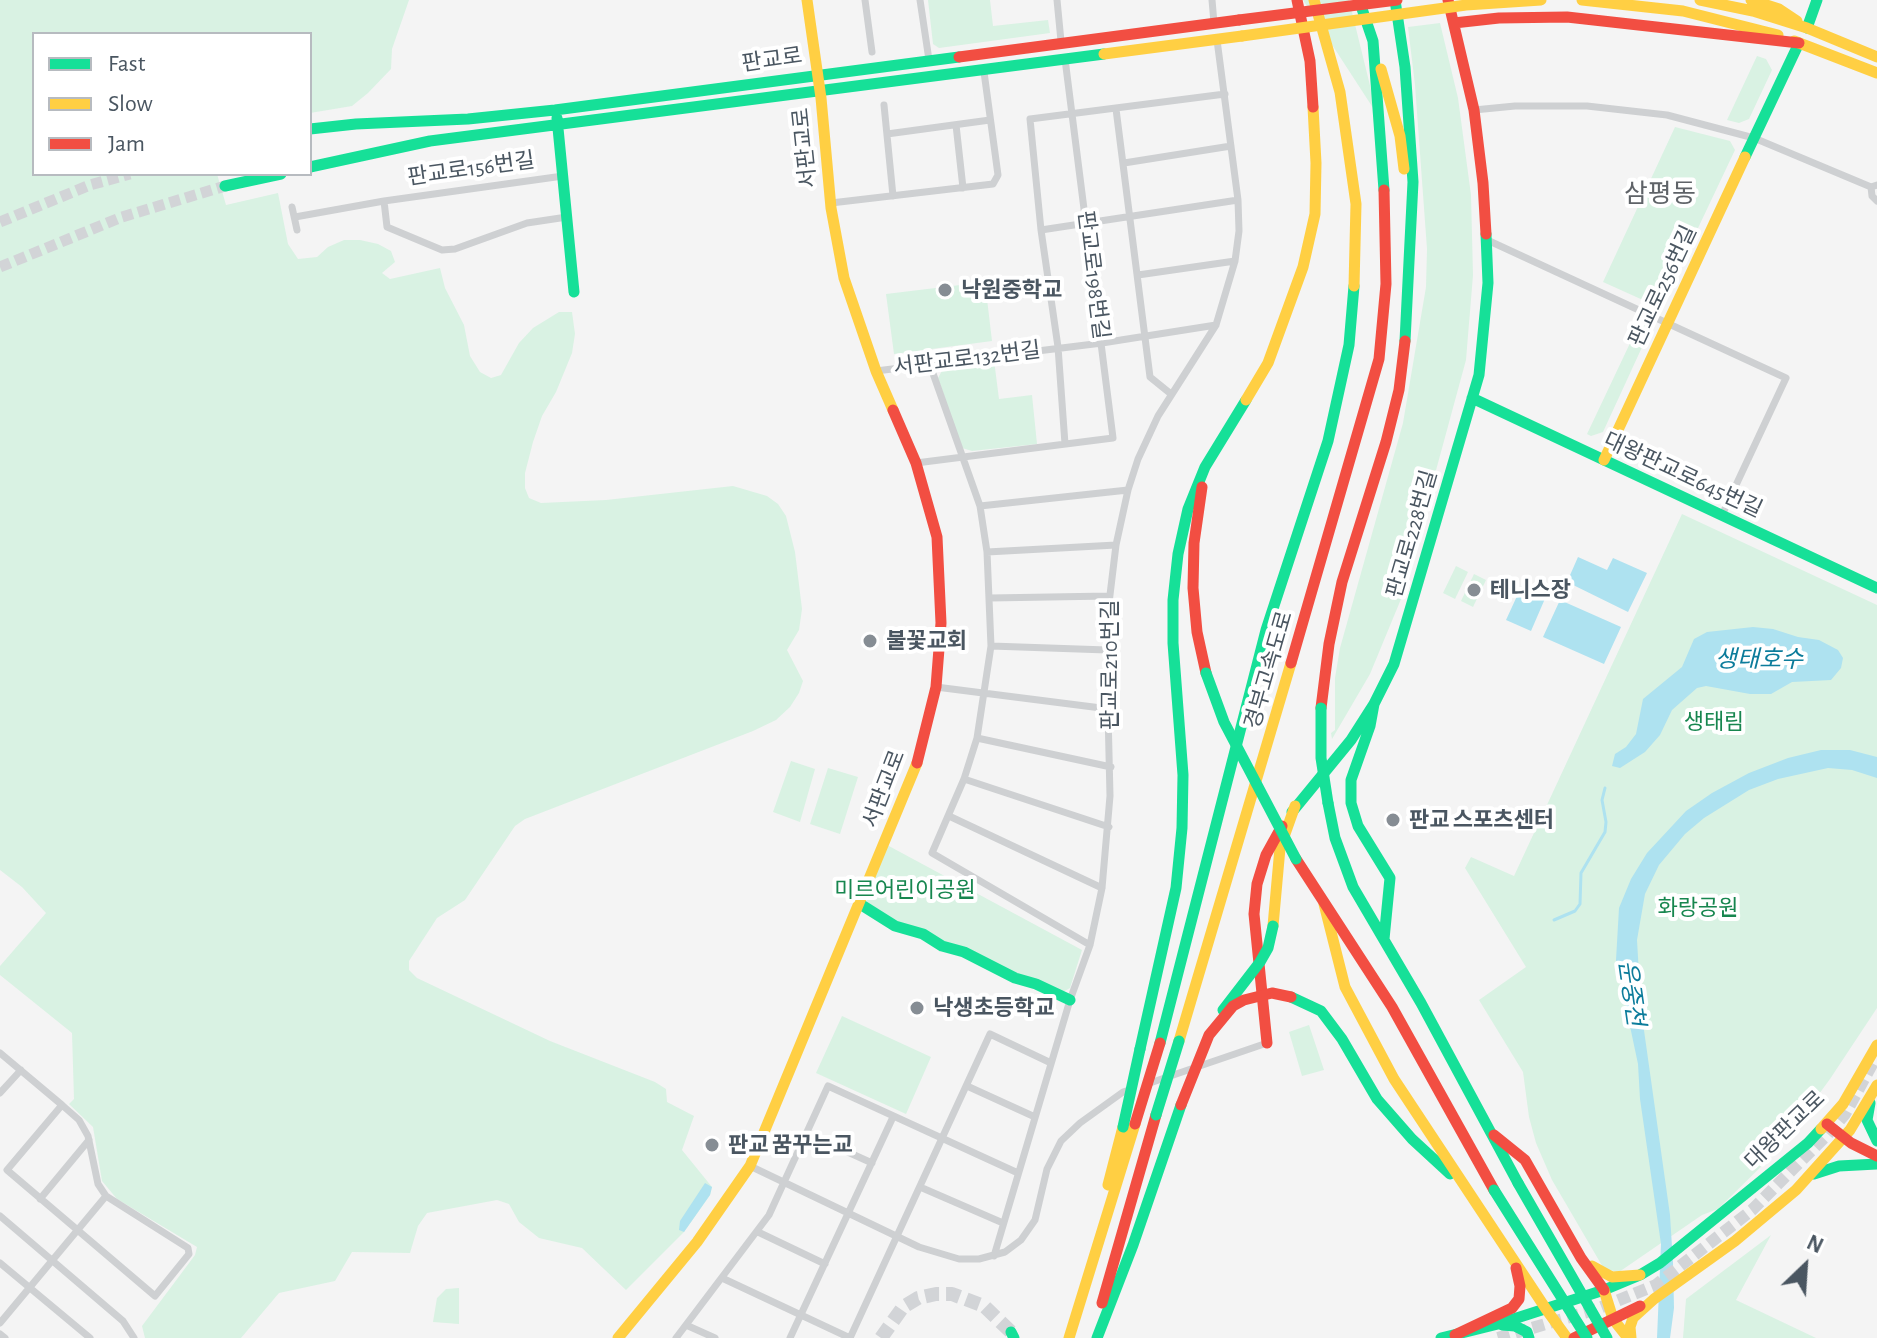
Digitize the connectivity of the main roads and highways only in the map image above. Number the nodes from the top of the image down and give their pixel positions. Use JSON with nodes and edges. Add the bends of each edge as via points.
{"nodes":[{"id":1,"x":807,"y":0,"type":"edge"},
{"id":2,"x":1297,"y":0,"type":"edge"},
{"id":3,"x":1314,"y":0,"type":"edge"},
{"id":4,"x":1359,"y":0,"type":"edge"},
{"id":5,"x":1396,"y":0,"type":"edge"},
{"id":6,"x":1448,"y":0,"type":"edge"},
{"id":7,"x":1541,"y":0,"type":"edge"},
{"id":8,"x":1582,"y":0,"type":"edge"},
{"id":9,"x":1700,"y":0,"type":"edge"},
{"id":10,"x":1751,"y":0,"type":"edge"},
{"id":11,"x":1817,"y":0,"type":"edge"},
{"id":12,"x":1454,"y":23,"type":"junction"},
{"id":13,"x":1807,"y":28,"type":"junction"},
{"id":14,"x":1373,"y":41,"type":"junction"},
{"id":15,"x":1799,"y":43,"type":"junction"},
{"id":16,"x":1877,"y":57,"type":"edge"},
{"id":17,"x":1877,"y":73,"type":"edge"},
{"id":18,"x":817,"y":74,"type":"junction"},
{"id":19,"x":819,"y":90,"type":"junction"},
{"id":20,"x":555,"y":110,"type":"junction"},
{"id":21,"x":557,"y":124,"type":"junction"},
{"id":22,"x":312,"y":129,"type":"edge"},
{"id":23,"x":312,"y":166,"type":"edge"},
{"id":24,"x":272,"y":176,"type":"edge"},
{"id":25,"x":225,"y":186,"type":"tunnel mouth"},
{"id":26,"x":1410,"y":257,"type":"junction"},
{"id":27,"x":574,"y":292,"type":"dead end"},
{"id":28,"x":1472,"y":398,"type":"junction"},
{"id":29,"x":1604,"y":460,"type":"junction"},
{"id":30,"x":1205,"y":467,"type":"junction"},
{"id":31,"x":1877,"y":588,"type":"edge"},
{"id":32,"x":1374,"y":704,"type":"junction"},
{"id":33,"x":1295,"y":806,"type":"junction"},
{"id":34,"x":860,"y":904,"type":"junction"},
{"id":35,"x":1324,"y":904,"type":"junction"},
{"id":36,"x":1384,"y":939,"type":"junction"},
{"id":37,"x":1070,"y":1000,"type":"road end"},
{"id":38,"x":1209,"y":1035,"type":"junction"},
{"id":39,"x":1267,"y":1043,"type":"road end"},
{"id":40,"x":1877,"y":1045,"type":"edge"},
{"id":41,"x":1875,"y":1088,"type":"edge"},
{"id":42,"x":1827,"y":1124,"type":"junction"},
{"id":43,"x":1129,"y":1126,"type":"junction"},
{"id":44,"x":1488,"y":1131,"type":"junction"},
{"id":45,"x":1843,"y":1138,"type":"junction"},
{"id":46,"x":1877,"y":1141,"type":"edge"},
{"id":47,"x":1877,"y":1156,"type":"edge"},
{"id":48,"x":1877,"y":1164,"type":"edge"},
{"id":49,"x":1808,"y":1177,"type":"junction"},
{"id":50,"x":1472,"y":1194,"type":"junction"},
{"id":51,"x":1506,"y":1246,"type":"junction"},
{"id":52,"x":1581,"y":1258,"type":"junction"},
{"id":53,"x":1640,"y":1275,"type":"junction"},
{"id":54,"x":1604,"y":1290,"type":"junction"},
{"id":55,"x":1641,"y":1308,"type":"junction"},
{"id":56,"x":1546,"y":1309,"type":"junction"},
{"id":57,"x":1613,"y":1319,"type":"junction"},
{"id":58,"x":1498,"y":1324,"type":"junction"},
{"id":59,"x":1455,"y":1335,"type":"junction"},
{"id":60,"x":1069,"y":1337,"type":"edge"},
{"id":61,"x":618,"y":1338,"type":"edge"},
{"id":62,"x":1095,"y":1338,"type":"edge"},
{"id":63,"x":1441,"y":1338,"type":"edge"},
{"id":64,"x":1529,"y":1338,"type":"edge"},
{"id":65,"x":1567,"y":1338,"type":"edge"},
{"id":66,"x":1574,"y":1338,"type":"edge"},
{"id":67,"x":1587,"y":1338,"type":"edge"},
{"id":68,"x":1607,"y":1338,"type":"edge"},
{"id":69,"x":1630,"y":1338,"type":"edge"}],
"edges":[{"from":1,"to":18,"type":"main road","name":"서판교로"},
{"from":2,"to":30,"type":"main road","via":[[1310,61],[1315,214],[1303,267],[1268,363]]},
{"from":3,"to":43,"type":"main road","name":"경부고속도로","bridge":true,"via":[[1340,92],[1356,204],[1349,345],[1328,441],[1266,630],[1160,1043]]},
{"from":4,"to":14,"type":"main road","name":"경부고속도로"},
{"from":5,"to":18,"type":"main road","name":"판교로","bridge":true},
{"from":5,"to":26,"type":"main road","via":[[1412,155]]},
{"from":6,"to":12,"type":"main road","name":"판교로228번길"},
{"from":7,"to":19,"type":"main road","name":"판교로","bridge":true,"via":[[1466,5]]},
{"from":8,"to":15,"type":"main road","via":[[1683,11]]},
{"from":9,"to":13,"type":"main road"},
{"from":10,"to":13,"type":"main road","via":[[1779,9]]},
{"from":11,"to":13,"type":"main road"},
{"from":12,"to":15,"type":"main road","via":[[1567,17]]},
{"from":12,"to":28,"type":"main road","name":"판교로228번길","via":[[1474,110],[1483,183],[1486,315]]},
{"from":13,"to":16,"type":"main road"},
{"from":14,"to":26,"type":"main road","via":[[1400,136]]},
{"from":14,"to":62,"type":"main road","name":"경부고속도로","bridge":true,"via":[[1386,233],[1379,359]]},
{"from":15,"to":17,"type":"main road"},
{"from":15,"to":29,"type":"main road","name":"판교로256번길"},
{"from":18,"to":19,"type":"main road","name":"서판교로"},
{"from":18,"to":20,"type":"main road","name":"판교로"},
{"from":19,"to":21,"type":"main road","name":"판교로"},
{"from":19,"to":34,"type":"main road","name":"서판교로","via":[[844,278],[916,463],[939,550],[936,687],[912,775]]},
{"from":20,"to":21,"type":"main road","name":"판교로156번길"},
{"from":20,"to":22,"type":"main road","name":"판교로"},
{"from":21,"to":23,"type":"main road","name":"판교로","via":[[430,141]]},
{"from":21,"to":27,"type":"main road","name":"판교로156번길"},
{"from":24,"to":25,"type":"main road"},
{"from":26,"to":36,"type":"main road","bridge":true,"via":[[1399,390],[1342,582],[1321,708],[1321,758],[1335,838],[1353,887]]},
{"from":28,"to":29,"type":"main road","name":"대왕판교로645번길"},
{"from":28,"to":32,"type":"main road","name":"판교로228번길","via":[[1394,664]]},
{"from":29,"to":31,"type":"main road","name":"대왕판교로645번길"},
{"from":30,"to":35,"type":"main road","bridge":true,"via":[[1193,588],[1206,673],[1224,722]]},
{"from":30,"to":43,"type":"main road","bridge":true,"via":[[1188,509],[1173,600],[1183,775],[1176,888],[1140,1049]]},
{"from":32,"to":33,"type":"main road","name":"판교로228번길"},
{"from":32,"to":36,"type":"main road","via":[[1351,780],[1351,803],[1358,826],[1390,878]]},
{"from":33,"to":38,"type":"main road","bridge":true,"via":[[1280,848],[1268,948]]},
{"from":33,"to":39,"type":"main road","name":"판교로228번길","via":[[1273,840],[1257,884],[1255,945]]},
{"from":34,"to":37,"type":"main road","via":[[895,926]]},
{"from":34,"to":61,"type":"main road","name":"서판교로","via":[[750,1166],[697,1242]]},
{"from":35,"to":50,"type":"main road","via":[[1345,987],[1394,1079]]},
{"from":35,"to":67,"type":"main road","bridge":true,"via":[[1392,1007],[1494,1190]]},
{"from":36,"to":44,"type":"main road"},
{"from":38,"to":50,"type":"main road","bridge":true,"via":[[1233,1006],[1272,993],[1321,1011],[1377,1099]]},
{"from":38,"to":62,"type":"main road","bridge":true},
{"from":40,"to":42,"type":"main road","name":"대왕판교로"},
{"from":41,"to":45,"type":"main road","name":"대왕판교로"},
{"from":41,"to":46,"type":"main road","via":[[1867,1120]]},
{"from":42,"to":45,"type":"main road"},
{"from":42,"to":53,"type":"main road","name":"대왕판교로"},
{"from":43,"to":60,"type":"main road","name":"경부고속도로"},
{"from":44,"to":52,"type":"main road","via":[[1525,1160]]},
{"from":44,"to":68,"type":"main road","bridge":true},
{"from":45,"to":47,"type":"main road"},
{"from":45,"to":49,"type":"main road","name":"대왕판교로"},
{"from":48,"to":49,"type":"main road","via":[[1839,1166]]},
{"from":49,"to":55,"type":"main road","name":"대왕판교로","via":[[1705,1264]]},
{"from":50,"to":51,"type":"main road"},
{"from":51,"to":56,"type":"main road"},
{"from":51,"to":59,"type":"main road","via":[[1518,1274],[1519,1299],[1512,1308]]},
{"from":52,"to":53,"type":"main road","via":[[1612,1277]]},
{"from":52,"to":54,"type":"main road"},
{"from":53,"to":54,"type":"main road"},
{"from":54,"to":56,"type":"main road"},
{"from":54,"to":57,"type":"main road"},
{"from":55,"to":57,"type":"main road"},
{"from":55,"to":69,"type":"main road","via":[[1633,1318]]},
{"from":56,"to":58,"type":"main road"},
{"from":56,"to":65,"type":"main road"},
{"from":57,"to":66,"type":"main road"},
{"from":57,"to":69,"type":"main road"},
{"from":58,"to":59,"type":"main road"},
{"from":58,"to":64,"type":"main road","via":[[1515,1326]]},
{"from":59,"to":63,"type":"main road"}]}
